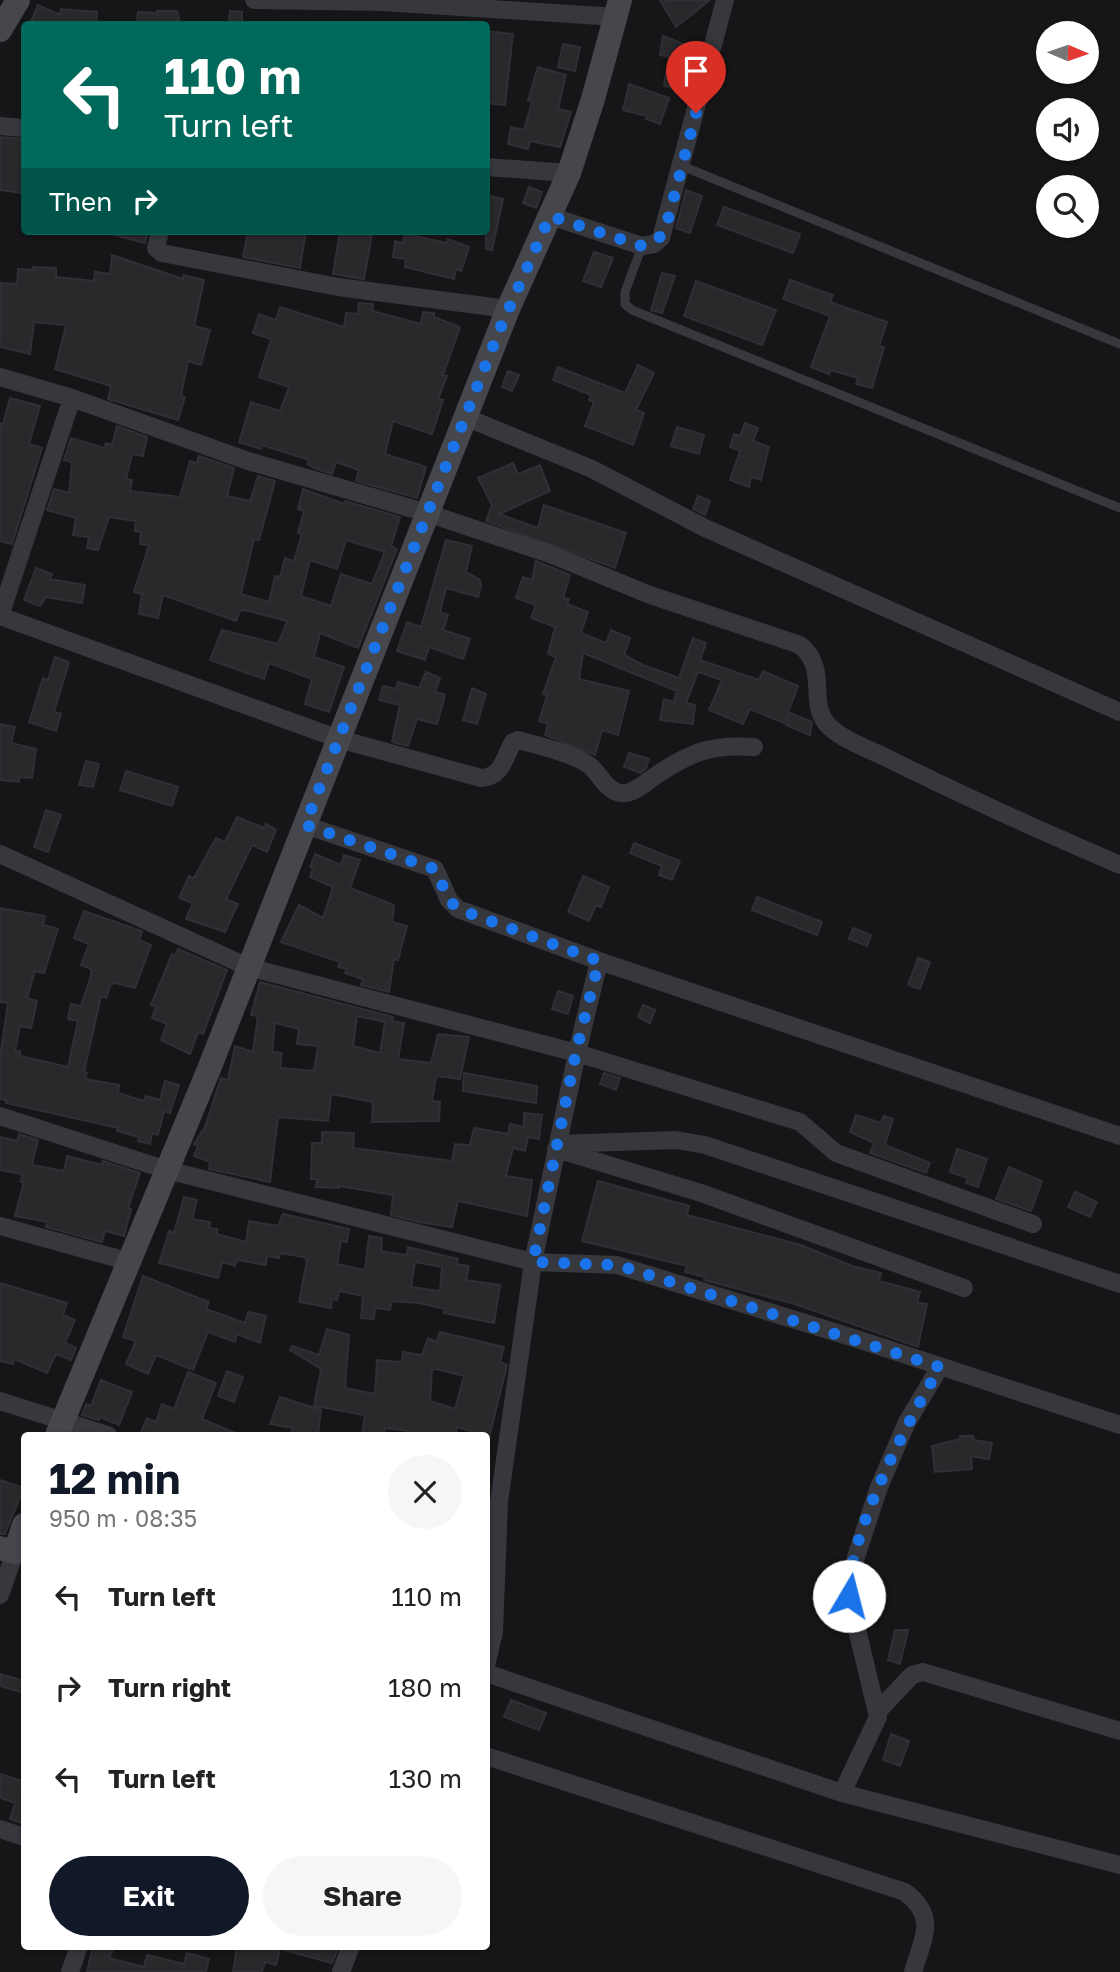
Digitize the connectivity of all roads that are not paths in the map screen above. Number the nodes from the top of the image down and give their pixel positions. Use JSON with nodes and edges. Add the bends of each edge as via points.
{"nodes":[{"id":1,"x":18,"y":0,"type":"edge"},
{"id":2,"x":254,"y":0,"type":"edge"},
{"id":3,"x":725,"y":0,"type":"edge"},
{"id":4,"x":383,"y":1,"type":"edge"},
{"id":5,"x":618,"y":9,"type":"edge"},
{"id":6,"x":0,"y":30,"type":"edge"},
{"id":7,"x":0,"y":126,"type":"edge"},
{"id":8,"x":21,"y":128,"type":"edge"},
{"id":9,"x":682,"y":166,"type":"junction"},
{"id":10,"x":490,"y":167,"type":"edge"},
{"id":11,"x":569,"y":173,"type":"junction"},
{"id":12,"x":550,"y":216,"type":"junction"},
{"id":13,"x":159,"y":235,"type":"edge"},
{"id":14,"x":642,"y":246,"type":"junction"},
{"id":15,"x":508,"y":309,"type":"junction"},
{"id":16,"x":1120,"y":344,"type":"edge"},
{"id":17,"x":0,"y":377,"type":"edge"},
{"id":18,"x":72,"y":398,"type":"junction"},
{"id":19,"x":465,"y":417,"type":"junction"},
{"id":20,"x":1120,"y":508,"type":"edge"},
{"id":21,"x":426,"y":513,"type":"junction"},
{"id":22,"x":0,"y":616,"type":"edge"},
{"id":23,"x":1120,"y":712,"type":"edge"},
{"id":24,"x":340,"y":739,"type":"junction"},
{"id":25,"x":754,"y":747,"type":"dead end"},
{"id":26,"x":305,"y":825,"type":"junction"},
{"id":27,"x":0,"y":855,"type":"edge"},
{"id":28,"x":1120,"y":865,"type":"edge"},
{"id":29,"x":599,"y":961,"type":"junction"},
{"id":30,"x":248,"y":967,"type":"junction"},
{"id":31,"x":576,"y":1052,"type":"junction"},
{"id":32,"x":0,"y":1116,"type":"edge"},
{"id":33,"x":1120,"y":1136,"type":"edge"},
{"id":34,"x":557,"y":1146,"type":"junction"},
{"id":35,"x":167,"y":1170,"type":"junction"},
{"id":36,"x":1033,"y":1224,"type":"dead end"},
{"id":37,"x":0,"y":1226,"type":"edge"},
{"id":38,"x":127,"y":1261,"type":"junction"},
{"id":39,"x":533,"y":1262,"type":"junction"},
{"id":40,"x":1120,"y":1284,"type":"edge"},
{"id":41,"x":964,"y":1288,"type":"dead end"},
{"id":42,"x":940,"y":1367,"type":"junction"},
{"id":43,"x":0,"y":1401,"type":"edge"},
{"id":44,"x":1120,"y":1425,"type":"edge"},
{"id":45,"x":60,"y":1427,"type":"edge"},
{"id":46,"x":90,"y":1432,"type":"edge"},
{"id":47,"x":21,"y":1532,"type":"edge"},
{"id":48,"x":491,"y":1542,"type":"edge"},
{"id":49,"x":13,"y":1552,"type":"edge"},
{"id":50,"x":0,"y":1595,"type":"edge"},
{"id":51,"x":490,"y":1649,"type":"edge"},
{"id":52,"x":490,"y":1674,"type":"edge"},
{"id":53,"x":879,"y":1710,"type":"junction"},
{"id":54,"x":1120,"y":1731,"type":"edge"},
{"id":55,"x":490,"y":1757,"type":"edge"},
{"id":56,"x":842,"y":1793,"type":"junction"},
{"id":57,"x":0,"y":1829,"type":"edge"},
{"id":58,"x":21,"y":1836,"type":"edge"},
{"id":59,"x":1120,"y":1865,"type":"edge"},
{"id":60,"x":78,"y":1950,"type":"edge"},
{"id":61,"x":349,"y":1950,"type":"edge"},
{"id":62,"x":70,"y":1972,"type":"edge"},
{"id":63,"x":341,"y":1972,"type":"edge"},
{"id":64,"x":913,"y":1972,"type":"edge"}],
"edges":[{"from":1,"to":6,"type":"street"},
{"from":2,"to":4,"type":"street"},
{"from":3,"to":9,"type":"street"},
{"from":4,"to":5,"type":"street"},
{"from":5,"to":11,"type":"street"},
{"from":7,"to":8,"type":"street"},
{"from":9,"to":14,"type":"street","via":[[661,238]]},
{"from":9,"to":16,"type":"lane"},
{"from":10,"to":11,"type":"street"},
{"from":11,"to":12,"type":"street"},
{"from":12,"to":14,"type":"street"},
{"from":12,"to":15,"type":"street"},
{"from":13,"to":15,"type":"street","via":[[156,248],[162,253],[338,287]]},
{"from":14,"to":20,"type":"lane","via":[[625,292],[625,304],[632,310]]},
{"from":15,"to":19,"type":"street"},
{"from":17,"to":18,"type":"street"},
{"from":18,"to":21,"type":"street","via":[[248,461]]},
{"from":18,"to":22,"type":"street"},
{"from":19,"to":21,"type":"street"},
{"from":19,"to":23,"type":"street","via":[[592,469],[705,528]]},
{"from":21,"to":24,"type":"street"},
{"from":21,"to":28,"type":"street","via":[[800,645],[817,667],[820,705],[827,724],[960,794]]},
{"from":22,"to":24,"type":"street"},
{"from":24,"to":25,"type":"street","via":[[481,778],[492,778],[500,771],[518,740],[586,762],[615,791],[627,793],[683,759],[712,748]]},
{"from":24,"to":26,"type":"street"},
{"from":26,"to":29,"type":"street","via":[[435,869],[458,909]]},
{"from":26,"to":30,"type":"street"},
{"from":27,"to":30,"type":"street"},
{"from":29,"to":31,"type":"street"},
{"from":29,"to":33,"type":"street"},
{"from":30,"to":31,"type":"street"},
{"from":30,"to":35,"type":"street"},
{"from":31,"to":34,"type":"street"},
{"from":31,"to":36,"type":"street","via":[[800,1122],[836,1153]]},
{"from":32,"to":35,"type":"street"},
{"from":34,"to":39,"type":"street"},
{"from":34,"to":40,"type":"street","via":[[676,1140],[705,1145]]},
{"from":34,"to":41,"type":"street"},
{"from":35,"to":38,"type":"street"},
{"from":35,"to":39,"type":"street"},
{"from":37,"to":38,"type":"street"},
{"from":38,"to":45,"type":"street"},
{"from":39,"to":42,"type":"street","via":[[617,1265]]},
{"from":39,"to":48,"type":"street"},
{"from":42,"to":44,"type":"street"},
{"from":42,"to":53,"type":"street","via":[[908,1422],[879,1487],[849,1584]]},
{"from":43,"to":45,"type":"street"},
{"from":45,"to":46,"type":"street"},
{"from":47,"to":49,"type":"street"},
{"from":48,"to":51,"type":"street","via":[[494,1632]]},
{"from":49,"to":50,"type":"street"},
{"from":52,"to":56,"type":"street"},
{"from":53,"to":54,"type":"street","via":[[912,1675],[923,1672]]},
{"from":53,"to":56,"type":"street"},
{"from":55,"to":64,"type":"street","via":[[905,1892],[924,1910],[927,1925]]},
{"from":56,"to":59,"type":"street"},
{"from":57,"to":58,"type":"street"},
{"from":60,"to":62,"type":"street"},
{"from":61,"to":63,"type":"street"}]}
